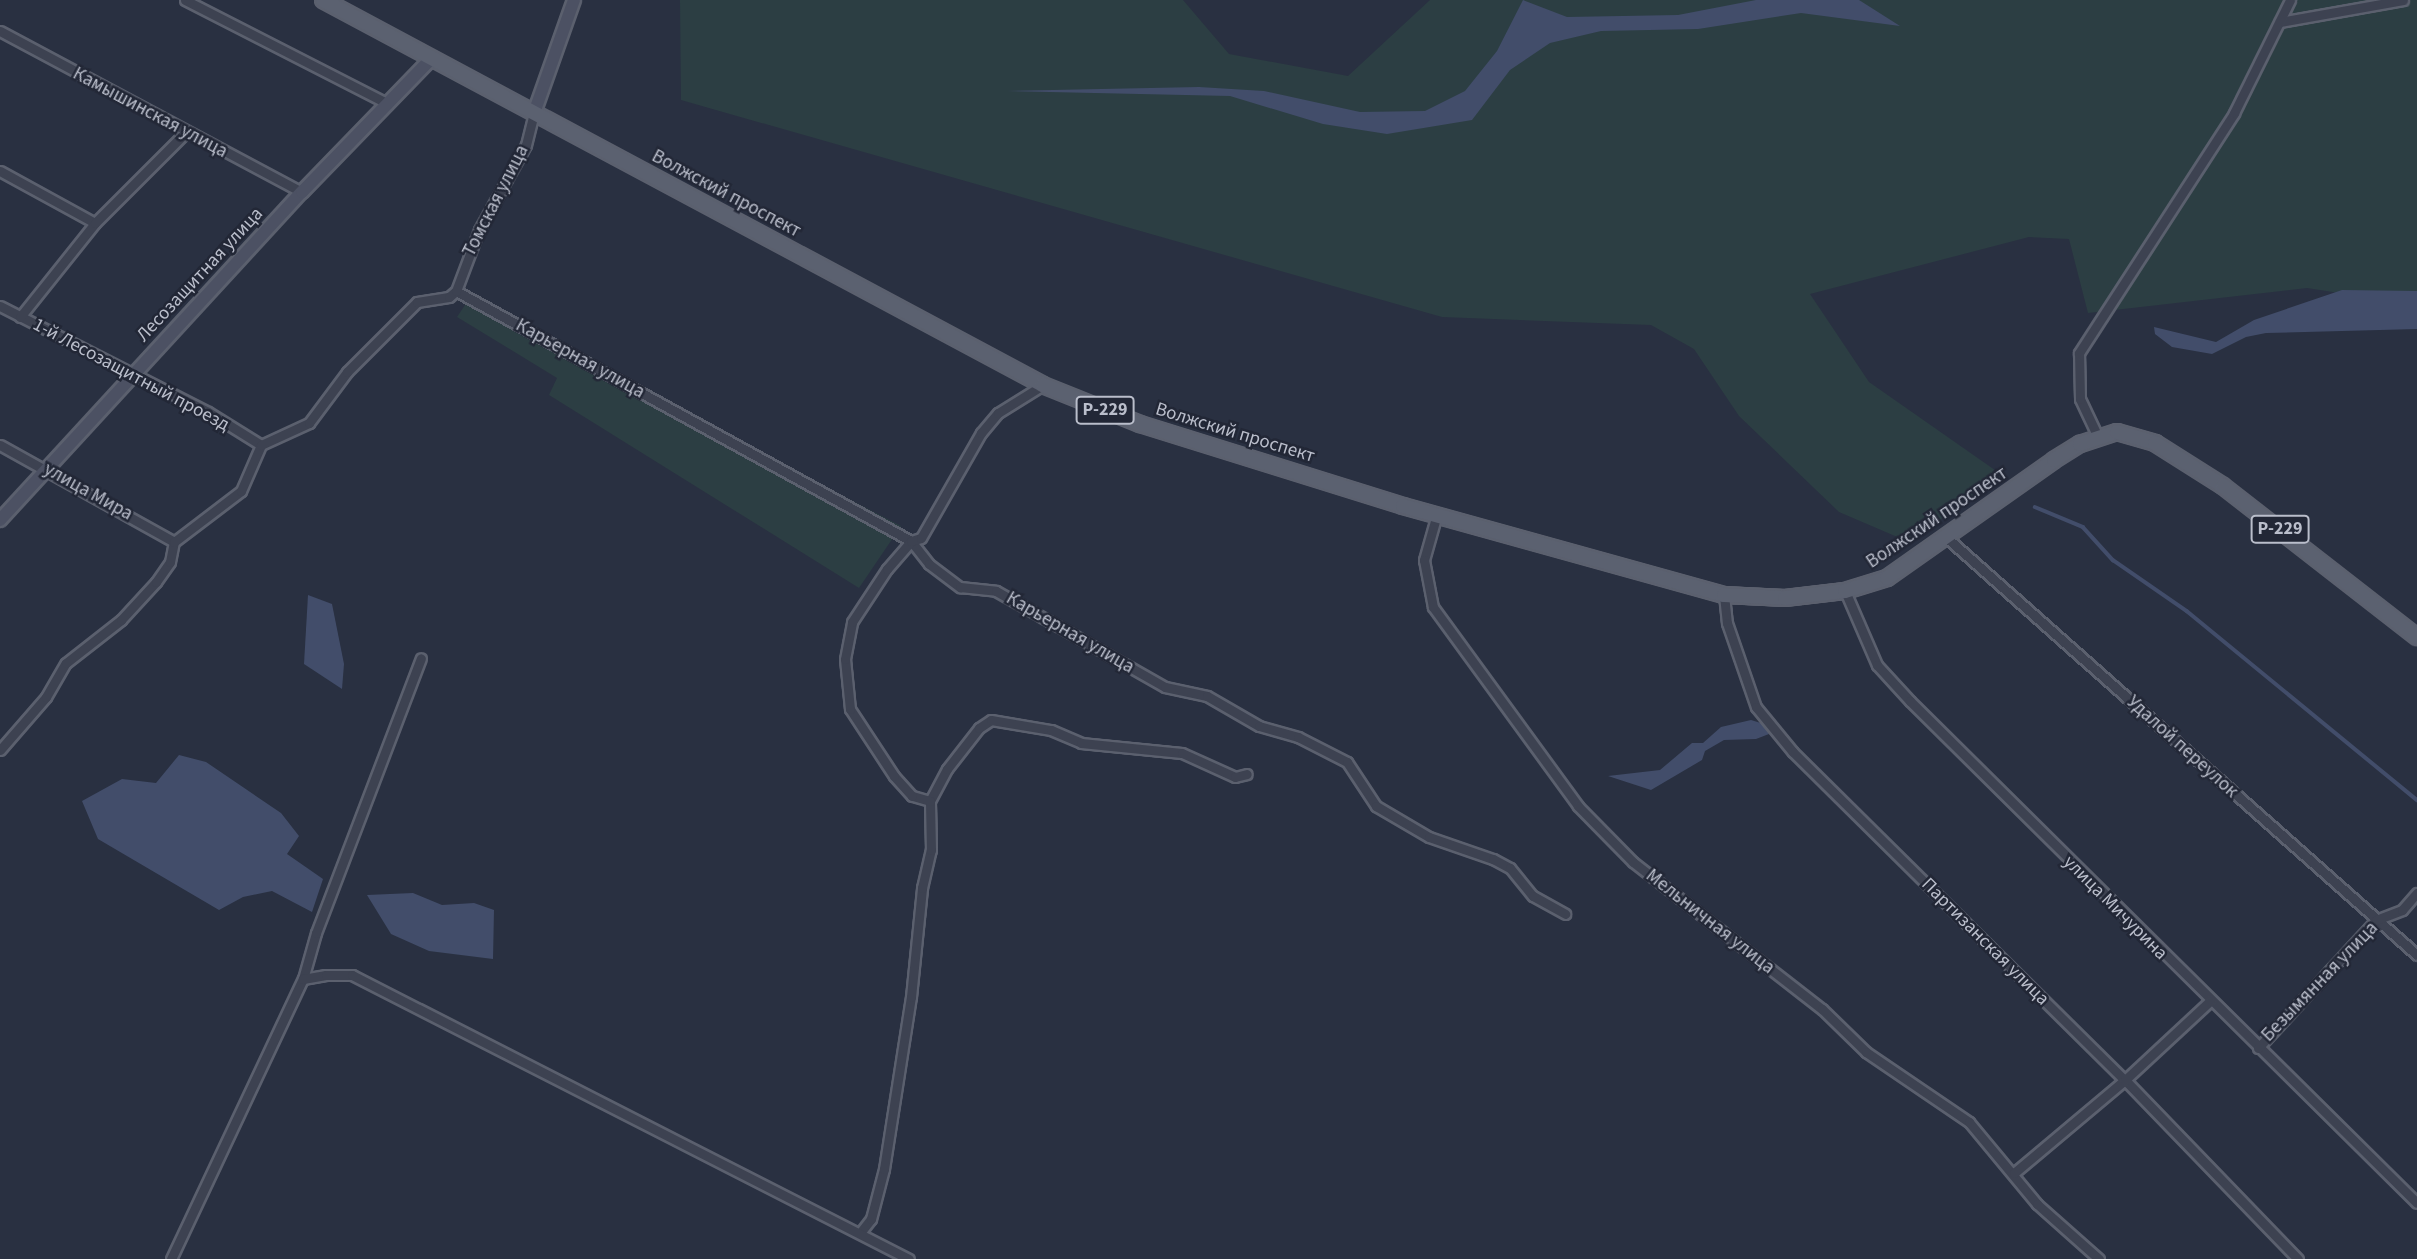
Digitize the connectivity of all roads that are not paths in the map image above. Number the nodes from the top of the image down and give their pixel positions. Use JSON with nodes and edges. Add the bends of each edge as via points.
{"nodes":[{"id":1,"x":185,"y":0,"type":"edge"},
{"id":2,"x":323,"y":0,"type":"edge"},
{"id":3,"x":574,"y":0,"type":"edge"},
{"id":4,"x":2290,"y":0,"type":"edge"},
{"id":5,"x":2403,"y":0,"type":"edge"},
{"id":6,"x":2280,"y":22,"type":"junction"},
{"id":7,"x":0,"y":31,"type":"edge"},
{"id":8,"x":432,"y":58,"type":"junction"},
{"id":9,"x":388,"y":104,"type":"junction"},
{"id":10,"x":534,"y":113,"type":"junction"},
{"id":11,"x":185,"y":133,"type":"junction"},
{"id":12,"x":0,"y":171,"type":"edge"},
{"id":13,"x":302,"y":192,"type":"junction"},
{"id":14,"x":95,"y":223,"type":"junction"},
{"id":15,"x":456,"y":291,"type":"junction"},
{"id":16,"x":0,"y":306,"type":"edge"},
{"id":17,"x":20,"y":317,"type":"junction"},
{"id":18,"x":133,"y":376,"type":"junction"},
{"id":19,"x":1043,"y":385,"type":"junction"},
{"id":20,"x":2098,"y":437,"type":"junction"},
{"id":21,"x":261,"y":444,"type":"junction"},
{"id":22,"x":0,"y":445,"type":"edge"},
{"id":23,"x":47,"y":470,"type":"junction"},
{"id":24,"x":1437,"y":514,"type":"junction"},
{"id":25,"x":0,"y":520,"type":"edge"},
{"id":26,"x":1948,"y":538,"type":"junction"},
{"id":27,"x":911,"y":541,"type":"junction"},
{"id":28,"x":174,"y":542,"type":"junction"},
{"id":29,"x":1844,"y":591,"type":"junction"},
{"id":30,"x":1724,"y":595,"type":"junction"},
{"id":31,"x":2417,"y":637,"type":"edge"},
{"id":32,"x":421,"y":658,"type":"dead end"},
{"id":33,"x":0,"y":750,"type":"edge"},
{"id":34,"x":1247,"y":774,"type":"dead end"},
{"id":35,"x":930,"y":801,"type":"junction"},
{"id":36,"x":2417,"y":893,"type":"edge"},
{"id":37,"x":1565,"y":914,"type":"dead end"},
{"id":38,"x":2376,"y":920,"type":"junction"},
{"id":39,"x":2417,"y":955,"type":"edge"},
{"id":40,"x":303,"y":979,"type":"junction"},
{"id":41,"x":2209,"y":1002,"type":"junction"},
{"id":42,"x":2258,"y":1048,"type":"junction"},
{"id":43,"x":2125,"y":1080,"type":"junction"},
{"id":44,"x":2014,"y":1173,"type":"junction"},
{"id":45,"x":2417,"y":1203,"type":"edge"},
{"id":46,"x":860,"y":1233,"type":"junction"},
{"id":47,"x":171,"y":1259,"type":"edge"},
{"id":48,"x":909,"y":1259,"type":"edge"},
{"id":49,"x":2099,"y":1259,"type":"edge"},
{"id":50,"x":2298,"y":1259,"type":"edge"}],
"edges":[{"from":1,"to":9,"type":"street"},
{"from":2,"to":8,"type":"main road","name":"Волжский проспект","number":"Р-229"},
{"from":3,"to":10,"type":"street"},
{"from":4,"to":6,"type":"street"},
{"from":5,"to":6,"type":"street"},
{"from":6,"to":20,"type":"street","via":[[2234,113],[2080,354],[2080,398]]},
{"from":7,"to":11,"type":"street","name":"Камышинская улица"},
{"from":8,"to":9,"type":"street","name":"Лесозащитная улица"},
{"from":8,"to":10,"type":"main road","name":"Волжский проспект","number":"Р-229"},
{"from":9,"to":13,"type":"street","name":"Лесозащитная улица"},
{"from":10,"to":15,"type":"street","name":"Томская улица","via":[[526,145],[479,230]]},
{"from":10,"to":19,"type":"main road","name":"Волжский проспект","number":"Р-229"},
{"from":11,"to":13,"type":"street","name":"Камышинская улица"},
{"from":11,"to":14,"type":"street"},
{"from":12,"to":14,"type":"street"},
{"from":13,"to":18,"type":"street","name":"Лесозащитная улица"},
{"from":14,"to":17,"type":"street"},
{"from":15,"to":21,"type":"street","via":[[449,297],[417,302],[347,372],[309,423]]},
{"from":15,"to":27,"type":"street","name":"Карьерная улица"},
{"from":16,"to":17,"type":"street","name":"1-й Лесозащитный проезд"},
{"from":17,"to":18,"type":"street","name":"1-й Лесозащитный проезд"},
{"from":18,"to":21,"type":"street","name":"1-й Лесозащитный проезд"},
{"from":18,"to":23,"type":"street","name":"Лесозащитная улица"},
{"from":19,"to":24,"type":"main road","name":"Волжский проспект","number":"Р-229","via":[[1140,424]]},
{"from":19,"to":27,"type":"street","via":[[998,413],[981,433],[921,538]]},
{"from":20,"to":26,"type":"main road","name":"Волжский проспект","number":"Р-229","via":[[2054,460]]},
{"from":20,"to":31,"type":"main road","name":"Волжский проспект","number":"Р-229","via":[[2117,432],[2134,435],[2224,486]]},
{"from":21,"to":28,"type":"street","via":[[241,491]]},
{"from":22,"to":23,"type":"street","name":"улица Мира"},
{"from":23,"to":25,"type":"street","name":"Лесозащитная улица"},
{"from":23,"to":28,"type":"street","name":"улица Мира"},
{"from":24,"to":30,"type":"main road","name":"Волжский проспект","number":"Р-229"},
{"from":24,"to":44,"type":"street","name":"Мельничная улица","via":[[1424,560],[1433,607],[1578,806],[1633,863],[1822,1009],[1866,1052],[1969,1122]]},
{"from":26,"to":29,"type":"main road","name":"Волжский проспект","number":"Р-229","via":[[1887,578]]},
{"from":26,"to":38,"type":"street","name":"Удалой переулок"},
{"from":27,"to":35,"type":"street","via":[[852,622],[845,691],[850,709],[894,776],[912,796]]},
{"from":27,"to":37,"type":"street","name":"Карьерная улица","via":[[929,564],[960,587],[996,591],[1165,687],[1207,696],[1259,726],[1298,737],[1347,762],[1376,806],[1429,837],[1510,868],[1534,895]]},
{"from":28,"to":33,"type":"street","via":[[170,562],[156,582],[121,620],[66,663],[46,697]]},
{"from":29,"to":30,"type":"main road","name":"Волжский проспект","number":"Р-229","via":[[1784,597]]},
{"from":29,"to":41,"type":"street","name":"улица Мичурина","via":[[1873,658],[1910,701]]},
{"from":30,"to":43,"type":"street","name":"Партизанская улица","via":[[1738,661],[1756,708]]},
{"from":32,"to":40,"type":"street","via":[[316,933]]},
{"from":34,"to":35,"type":"street","via":[[1235,776],[1182,753],[1081,743],[1051,730],[991,720],[947,768]]},
{"from":35,"to":46,"type":"street","via":[[931,850],[884,1169],[877,1203]]},
{"from":36,"to":38,"type":"street","name":"Безымянная улица","via":[[2402,910]]},
{"from":38,"to":39,"type":"street","name":"Удалой переулок"},
{"from":38,"to":42,"type":"street","name":"Безымянная улица"},
{"from":40,"to":46,"type":"street","via":[[352,975]]},
{"from":40,"to":47,"type":"street"},
{"from":41,"to":42,"type":"street","name":"улица Мичурина"},
{"from":41,"to":43,"type":"street"},
{"from":42,"to":45,"type":"street","name":"улица Мичурина"},
{"from":43,"to":44,"type":"street"},
{"from":43,"to":50,"type":"street","name":"Партизанская улица"},
{"from":44,"to":49,"type":"street","name":"Мельничная улица","via":[[2037,1204]]},
{"from":46,"to":48,"type":"street"}]}
